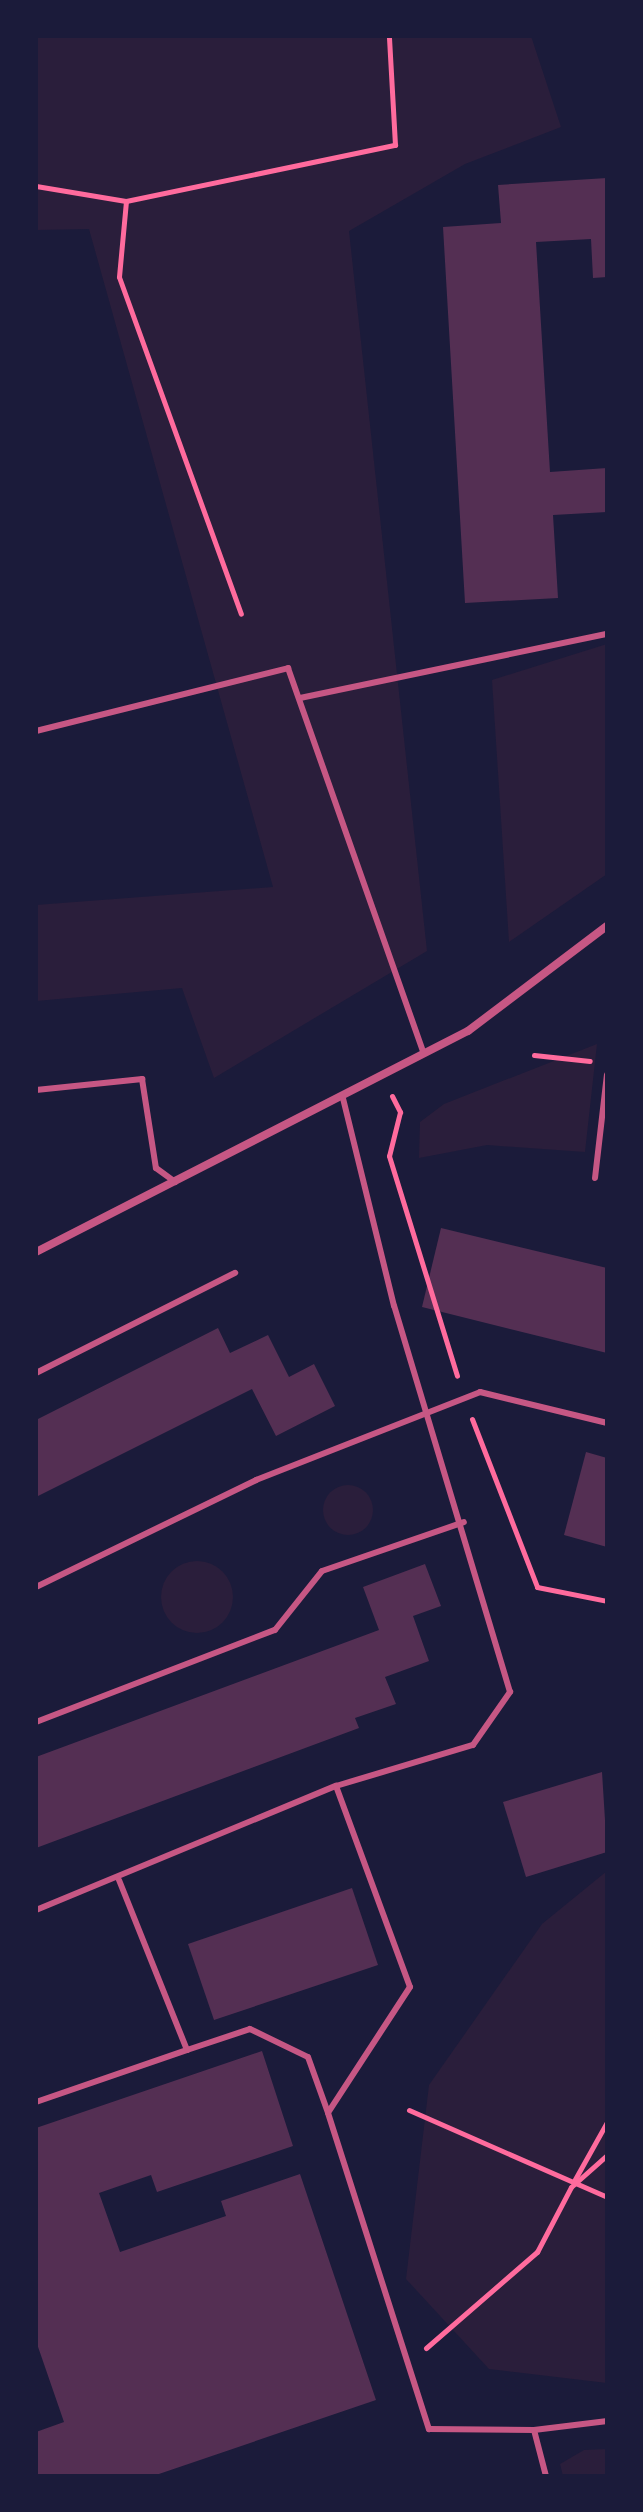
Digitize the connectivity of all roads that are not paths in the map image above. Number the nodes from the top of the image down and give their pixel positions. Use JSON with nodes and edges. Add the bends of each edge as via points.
{"nodes":[{"id":1,"x":607,"y":634,"type":"edge"},
{"id":2,"x":300,"y":698,"type":"junction"},
{"id":3,"x":36,"y":731,"type":"edge"},
{"id":4,"x":607,"y":926,"type":"edge"},
{"id":5,"x":424,"y":1054,"type":"junction"},
{"id":6,"x":607,"y":1075,"type":"edge"},
{"id":7,"x":36,"y":1090,"type":"edge"},
{"id":8,"x":343,"y":1099,"type":"junction"},
{"id":9,"x":595,"y":1178,"type":"dead end"},
{"id":10,"x":175,"y":1182,"type":"junction"},
{"id":11,"x":36,"y":1252,"type":"edge"},
{"id":12,"x":235,"y":1273,"type":"dead end"},
{"id":13,"x":36,"y":1373,"type":"edge"},
{"id":14,"x":429,"y":1413,"type":"junction"},
{"id":15,"x":607,"y":1423,"type":"edge"},
{"id":16,"x":464,"y":1522,"type":"junction"},
{"id":17,"x":36,"y":1587,"type":"edge"},
{"id":18,"x":36,"y":1722,"type":"edge"},
{"id":19,"x":336,"y":1786,"type":"junction"},
{"id":20,"x":119,"y":1880,"type":"junction"},
{"id":21,"x":36,"y":1910,"type":"edge"},
{"id":22,"x":187,"y":2050,"type":"junction"},
{"id":23,"x":36,"y":2102,"type":"edge"},
{"id":24,"x":328,"y":2113,"type":"junction"},
{"id":25,"x":607,"y":2421,"type":"edge"},
{"id":26,"x":534,"y":2430,"type":"junction"},
{"id":27,"x":546,"y":2476,"type":"edge"}],
"edges":[{"from":1,"to":2,"type":"lane"},
{"from":2,"to":3,"type":"lane","via":[[288,668]]},
{"from":2,"to":5,"type":"lane"},
{"from":4,"to":5,"type":"street","via":[[468,1031]]},
{"from":5,"to":8,"type":"street"},
{"from":6,"to":9,"type":"lane"},
{"from":7,"to":10,"type":"lane","via":[[142,1079],[156,1168]]},
{"from":8,"to":10,"type":"street"},
{"from":8,"to":14,"type":"lane"},
{"from":10,"to":11,"type":"street"},
{"from":12,"to":13,"type":"lane"},
{"from":14,"to":15,"type":"lane","via":[[480,1392]]},
{"from":14,"to":16,"type":"lane"},
{"from":14,"to":17,"type":"lane","via":[[256,1480]]},
{"from":16,"to":18,"type":"lane","via":[[322,1571],[275,1630]]},
{"from":16,"to":19,"type":"lane","via":[[510,1692],[473,1745]]},
{"from":19,"to":20,"type":"lane"},
{"from":19,"to":24,"type":"lane","via":[[410,1987]]},
{"from":20,"to":21,"type":"lane"},
{"from":20,"to":22,"type":"lane"},
{"from":22,"to":23,"type":"lane"},
{"from":22,"to":24,"type":"lane","via":[[250,2029],[308,2057]]},
{"from":24,"to":26,"type":"lane","via":[[429,2429]]},
{"from":25,"to":26,"type":"lane"},
{"from":26,"to":27,"type":"lane"}]}
